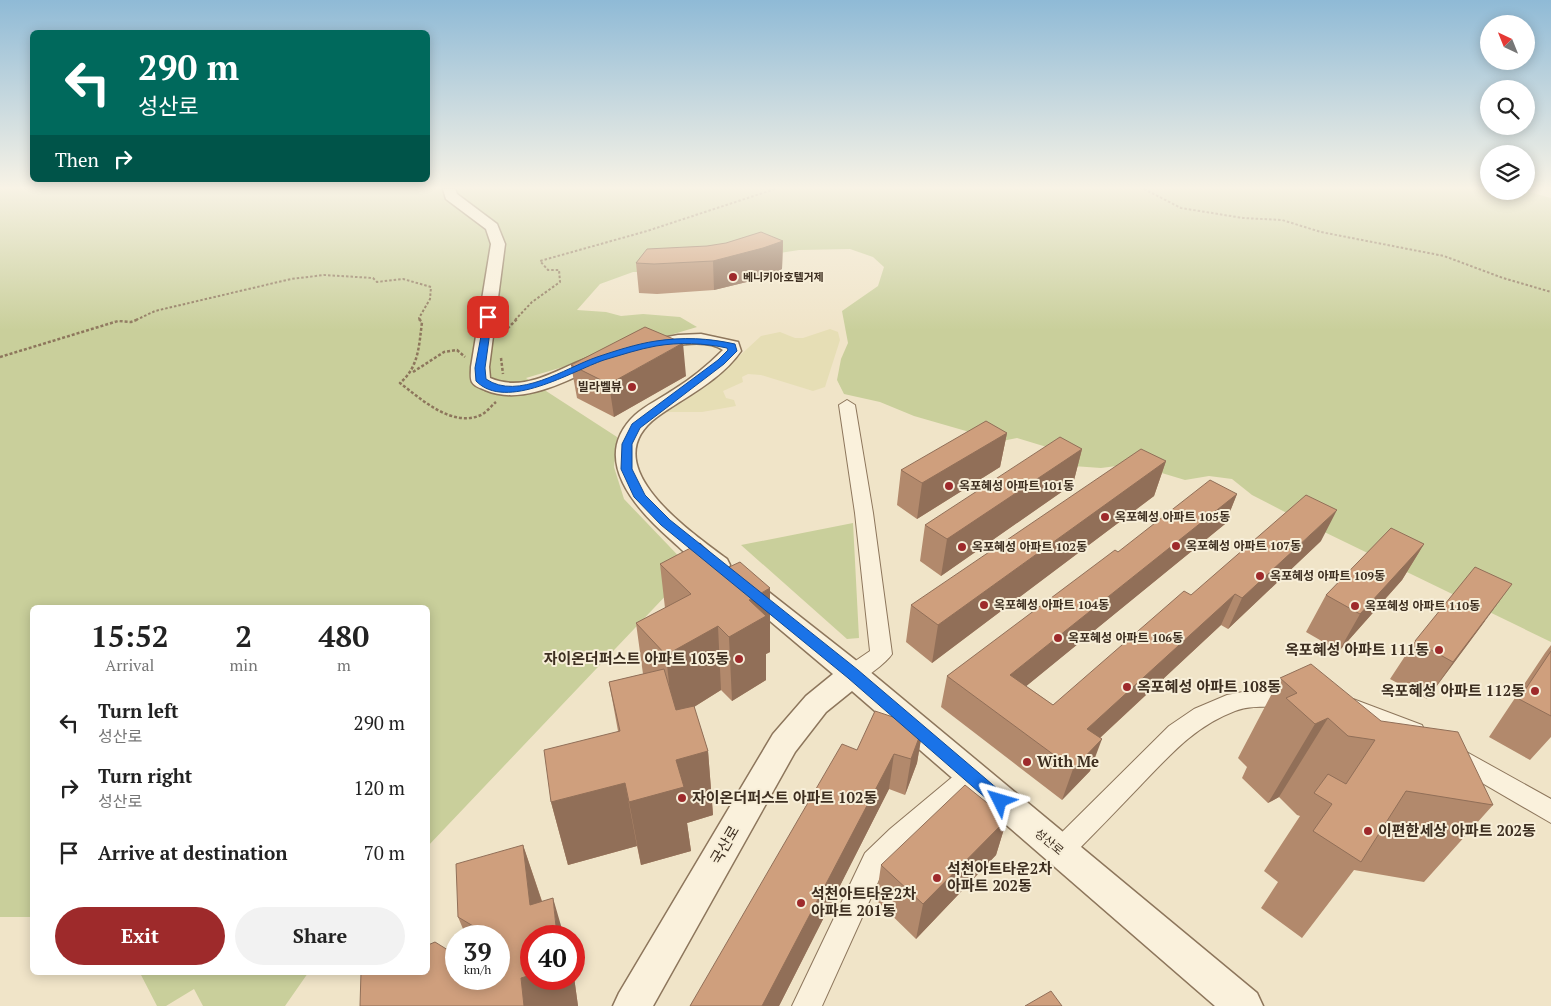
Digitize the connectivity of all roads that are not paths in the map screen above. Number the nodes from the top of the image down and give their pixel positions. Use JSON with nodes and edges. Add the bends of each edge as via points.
{"nodes":[{"id":1,"x":495,"y":236,"type":"edge"},
{"id":2,"x":847,"y":405,"type":"dead end"},
{"id":3,"x":853,"y":674,"type":"junction"},
{"id":4,"x":970,"y":776,"type":"junction"},
{"id":5,"x":1551,"y":812,"type":"edge"},
{"id":6,"x":1060,"y":851,"type":"junction"},
{"id":7,"x":632,"y":1006,"type":"edge"},
{"id":8,"x":807,"y":1006,"type":"edge"},
{"id":9,"x":1244,"y":1006,"type":"edge"}],
"edges":[{"from":1,"to":3,"type":"street","name":"성산로","via":[[498,244],[492,353],[480,368],[481,381],[493,388],[515,389],[541,383],[600,359],[655,344],[702,340],[732,346],[732,351],[721,362],[636,426],[627,444],[627,469],[640,497],[666,523]]},
{"from":2,"to":3,"type":"street","via":[[881,654]]},
{"from":3,"to":4,"type":"street","name":"성산로"},
{"from":3,"to":7,"type":"street","name":"국산로","via":[[816,704],[784,743]]},
{"from":4,"to":6,"type":"street","name":"성산로"},
{"from":4,"to":8,"type":"street","via":[[874,862]]},
{"from":5,"to":6,"type":"street","via":[[1414,732],[1355,708],[1269,696],[1234,701],[1202,715],[1177,733]]},
{"from":6,"to":9,"type":"street","name":"성산로"}]}
